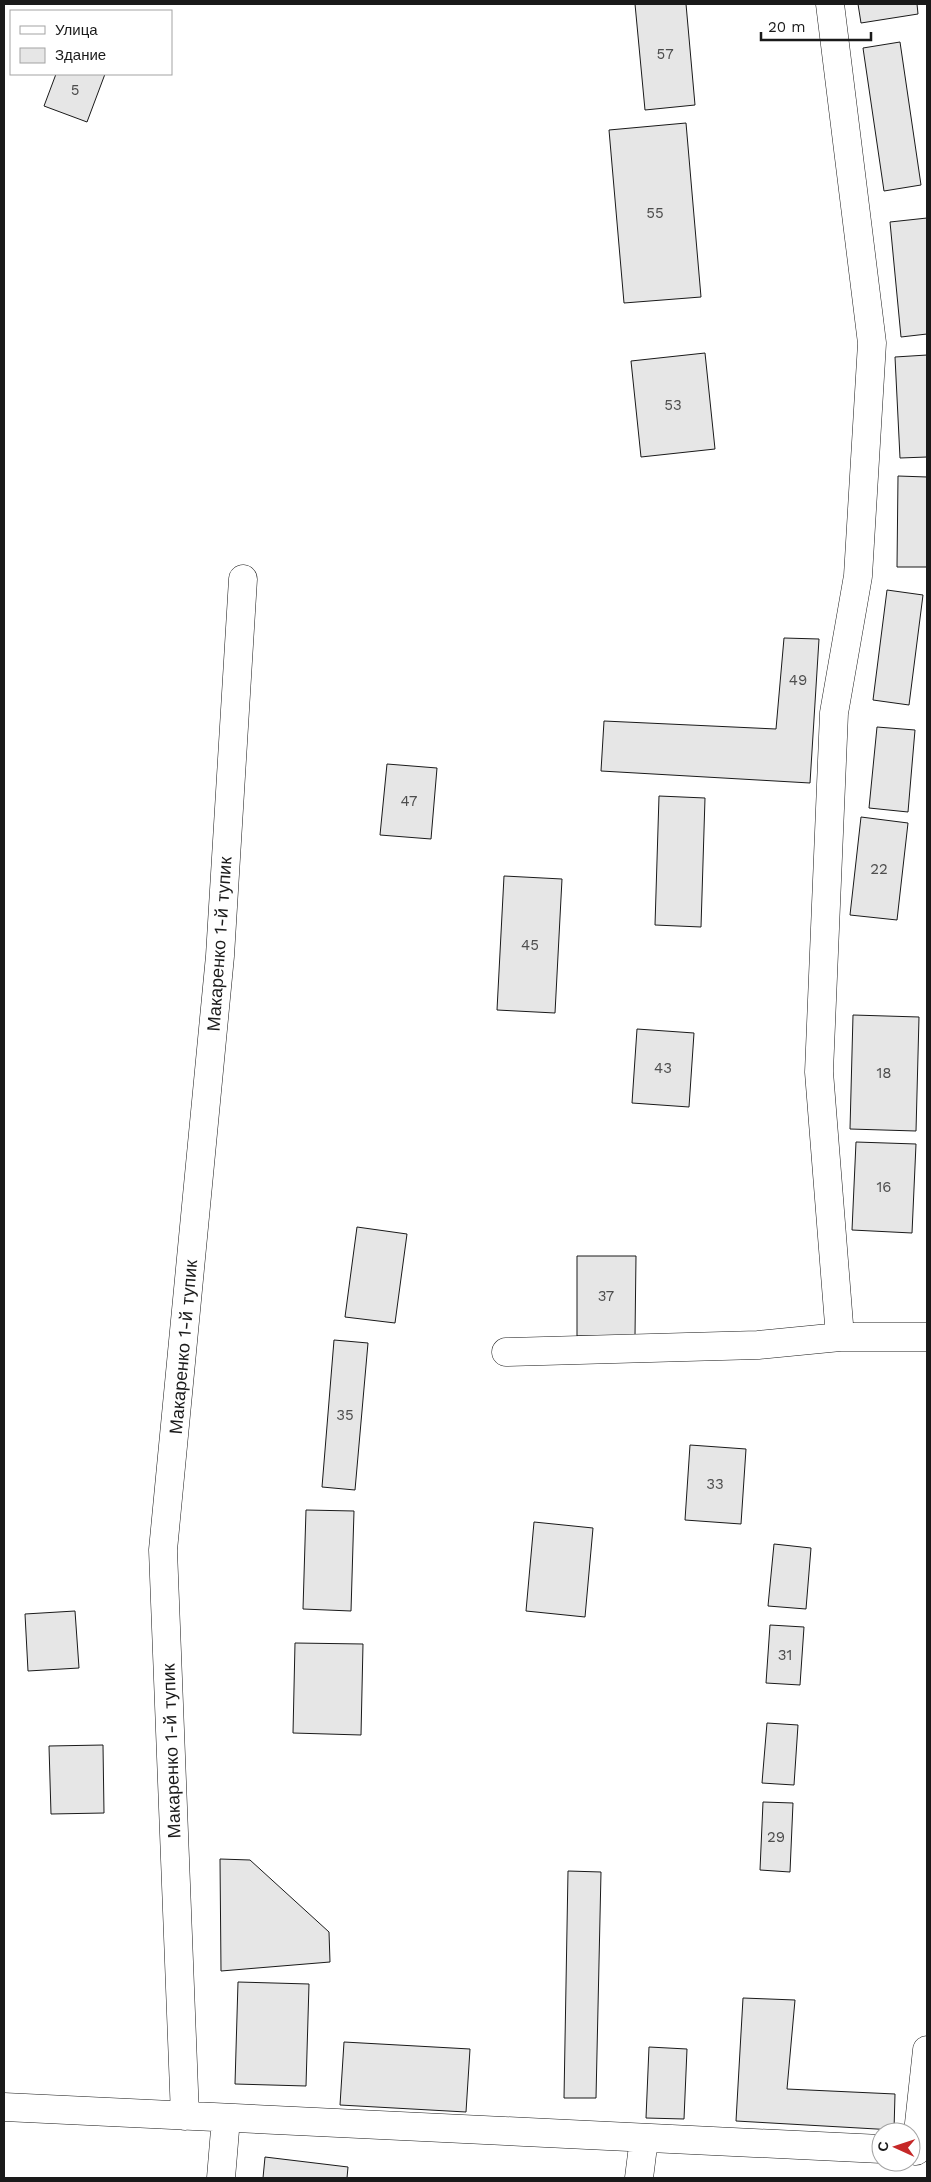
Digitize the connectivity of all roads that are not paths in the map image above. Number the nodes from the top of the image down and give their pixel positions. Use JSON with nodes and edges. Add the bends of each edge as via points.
{"nodes":[{"id":1,"x":830,"y":4,"type":"edge"},
{"id":2,"x":243,"y":579,"type":"dead end"},
{"id":3,"x":840,"y":1337,"type":"junction"},
{"id":4,"x":927,"y":1337,"type":"edge"},
{"id":5,"x":506,"y":1352,"type":"dead end"},
{"id":6,"x":927,"y":2050,"type":"edge"},
{"id":7,"x":4,"y":2107,"type":"edge"},
{"id":8,"x":185,"y":2116,"type":"junction"},
{"id":9,"x":226,"y":2118,"type":"junction"},
{"id":10,"x":921,"y":2122,"type":"edge"},
{"id":11,"x":644,"y":2138,"type":"junction"},
{"id":12,"x":871,"y":2149,"type":"edge"},
{"id":13,"x":221,"y":2178,"type":"edge"},
{"id":14,"x":639,"y":2178,"type":"edge"}],
"edges":[{"from":1,"to":3,"type":"street","via":[[872,343],[858,576],[834,713],[819,1072]]},
{"from":2,"to":8,"type":"street","name":"Макаренко 1-й тупик","via":[[220,956],[163,1550]]},
{"from":3,"to":4,"type":"street"},
{"from":3,"to":5,"type":"street","via":[[758,1346]]},
{"from":6,"to":10,"type":"street"},
{"from":7,"to":8,"type":"street"},
{"from":8,"to":9,"type":"street"},
{"from":9,"to":11,"type":"street"},
{"from":9,"to":13,"type":"street"},
{"from":11,"to":12,"type":"street"},
{"from":11,"to":14,"type":"street"}]}
